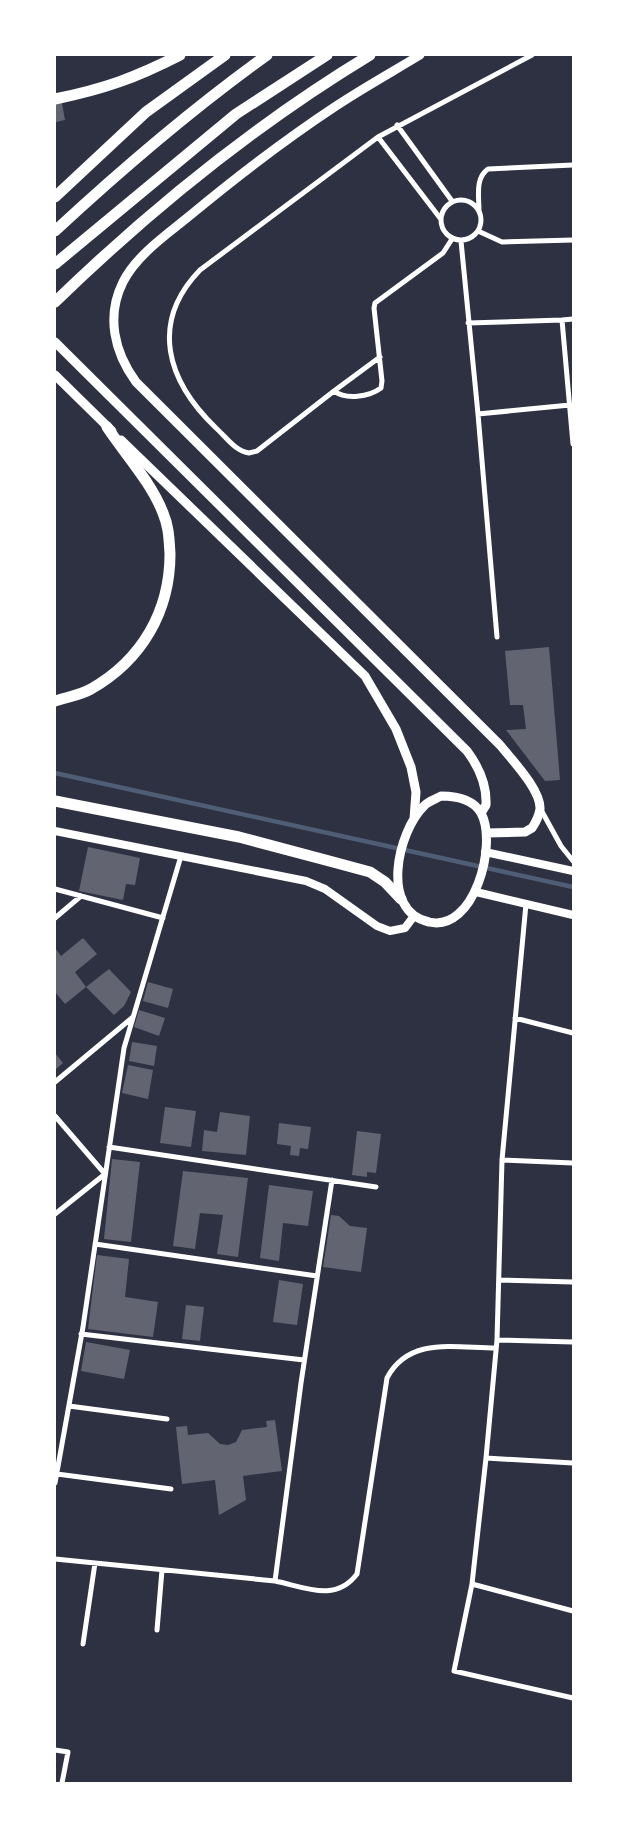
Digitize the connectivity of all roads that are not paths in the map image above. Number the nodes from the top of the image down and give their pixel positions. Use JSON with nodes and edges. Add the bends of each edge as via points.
{"nodes":[{"id":1,"x":180,"y":55,"type":"edge"},
{"id":2,"x":225,"y":55,"type":"edge"},
{"id":3,"x":267,"y":55,"type":"edge"},
{"id":4,"x":326,"y":55,"type":"edge"},
{"id":5,"x":370,"y":55,"type":"edge"},
{"id":6,"x":420,"y":55,"type":"edge"},
{"id":7,"x":532,"y":55,"type":"edge"},
{"id":8,"x":55,"y":99,"type":"edge"},
{"id":9,"x":397,"y":125,"type":"junction"},
{"id":10,"x":378,"y":137,"type":"junction"},
{"id":11,"x":573,"y":165,"type":"edge"},
{"id":12,"x":55,"y":197,"type":"edge"},
{"id":13,"x":452,"y":201,"type":"junction"},
{"id":14,"x":480,"y":211,"type":"junction"},
{"id":15,"x":440,"y":218,"type":"junction"},
{"id":16,"x":55,"y":231,"type":"edge"},
{"id":17,"x":478,"y":231,"type":"junction"},
{"id":18,"x":452,"y":239,"type":"junction"},
{"id":19,"x":573,"y":240,"type":"edge"},
{"id":20,"x":461,"y":241,"type":"junction"},
{"id":21,"x":55,"y":264,"type":"edge"},
{"id":22,"x":55,"y":302,"type":"edge"},
{"id":23,"x":573,"y":319,"type":"edge"},
{"id":24,"x":562,"y":320,"type":"junction"},
{"id":25,"x":468,"y":323,"type":"junction"},
{"id":26,"x":55,"y":342,"type":"edge"},
{"id":27,"x":380,"y":357,"type":"junction"},
{"id":28,"x":55,"y":375,"type":"edge"},
{"id":29,"x":570,"y":386,"type":"edge"},
{"id":30,"x":334,"y":391,"type":"junction"},
{"id":31,"x":570,"y":405,"type":"junction"},
{"id":32,"x":478,"y":414,"type":"junction"},
{"id":33,"x":107,"y":426,"type":"junction"},
{"id":34,"x":573,"y":444,"type":"edge"},
{"id":35,"x":497,"y":637,"type":"dead end"},
{"id":36,"x":55,"y":701,"type":"edge"},
{"id":37,"x":55,"y":801,"type":"edge"},
{"id":38,"x":540,"y":808,"type":"junction"},
{"id":39,"x":481,"y":813,"type":"junction"},
{"id":40,"x":414,"y":819,"type":"junction"},
{"id":41,"x":55,"y":831,"type":"edge"},
{"id":42,"x":486,"y":833,"type":"junction"},
{"id":43,"x":485,"y":852,"type":"junction"},
{"id":44,"x":181,"y":856,"type":"junction"},
{"id":45,"x":573,"y":861,"type":"edge"},
{"id":46,"x":573,"y":871,"type":"edge"},
{"id":47,"x":55,"y":889,"type":"edge"},
{"id":48,"x":476,"y":892,"type":"junction"},
{"id":49,"x":82,"y":896,"type":"junction"},
{"id":50,"x":401,"y":899,"type":"junction"},
{"id":51,"x":526,"y":904,"type":"junction"},
{"id":52,"x":573,"y":915,"type":"edge"},
{"id":53,"x":414,"y":916,"type":"junction"},
{"id":54,"x":55,"y":918,"type":"edge"},
{"id":55,"x":163,"y":918,"type":"junction"},
{"id":56,"x":134,"y":1016,"type":"junction"},
{"id":57,"x":514,"y":1018,"type":"junction"},
{"id":58,"x":573,"y":1033,"type":"edge"},
{"id":59,"x":55,"y":1082,"type":"edge"},
{"id":60,"x":55,"y":1116,"type":"edge"},
{"id":61,"x":109,"y":1147,"type":"junction"},
{"id":62,"x":502,"y":1160,"type":"junction"},
{"id":63,"x":573,"y":1162,"type":"edge"},
{"id":64,"x":105,"y":1174,"type":"junction"},
{"id":65,"x":332,"y":1180,"type":"junction"},
{"id":66,"x":376,"y":1186,"type":"dead end"},
{"id":67,"x":55,"y":1214,"type":"edge"},
{"id":68,"x":95,"y":1244,"type":"junction"},
{"id":69,"x":317,"y":1276,"type":"junction"},
{"id":70,"x":500,"y":1280,"type":"junction"},
{"id":71,"x":573,"y":1282,"type":"edge"},
{"id":72,"x":81,"y":1334,"type":"junction"},
{"id":73,"x":497,"y":1340,"type":"junction"},
{"id":74,"x":573,"y":1342,"type":"edge"},
{"id":75,"x":496,"y":1348,"type":"junction"},
{"id":76,"x":304,"y":1360,"type":"junction"},
{"id":77,"x":68,"y":1406,"type":"junction"},
{"id":78,"x":167,"y":1419,"type":"dead end"},
{"id":79,"x":486,"y":1458,"type":"junction"},
{"id":80,"x":573,"y":1464,"type":"edge"},
{"id":81,"x":56,"y":1474,"type":"junction"},
{"id":82,"x":55,"y":1482,"type":"edge"},
{"id":83,"x":171,"y":1489,"type":"dead end"},
{"id":84,"x":55,"y":1559,"type":"edge"},
{"id":85,"x":95,"y":1563,"type":"junction"},
{"id":86,"x":162,"y":1570,"type":"junction"},
{"id":87,"x":275,"y":1580,"type":"junction"},
{"id":88,"x":472,"y":1584,"type":"junction"},
{"id":89,"x":573,"y":1611,"type":"edge"},
{"id":90,"x":157,"y":1630,"type":"dead end"},
{"id":91,"x":83,"y":1644,"type":"dead end"},
{"id":92,"x":573,"y":1698,"type":"edge"},
{"id":93,"x":55,"y":1750,"type":"edge"},
{"id":94,"x":62,"y":1783,"type":"edge"}],
"edges":[{"from":1,"to":8,"type":"highway","via":[[144,74],[100,90]]},
{"from":2,"to":12,"type":"highway","via":[[146,112]]},
{"from":3,"to":16,"type":"highway","via":[[209,97]]},
{"from":4,"to":21,"type":"highway","via":[[236,114]]},
{"from":5,"to":22,"type":"highway","via":[[287,108],[186,185]]},
{"from":6,"to":38,"type":"main road","via":[[336,106],[257,161],[149,251],[122,283],[113,316],[114,333],[122,359],[136,382],[500,745],[527,779]]},
{"from":7,"to":9,"type":"street"},
{"from":9,"to":10,"type":"street"},
{"from":9,"to":13,"type":"street"},
{"from":10,"to":15,"type":"street"},
{"from":10,"to":30,"type":"street","via":[[200,270],[179,295],[173,309],[170,350],[179,380],[189,398],[209,421],[244,453],[257,451]]},
{"from":11,"to":14,"type":"street","via":[[488,169],[482,173],[479,182]]},
{"from":13,"to":14,"type":"street","via":[[462,199],[473,203]]},
{"from":13,"to":15,"type":"street","via":[[446,205]]},
{"from":14,"to":17,"type":"street"},
{"from":15,"to":18,"type":"street","via":[[441,227]]},
{"from":17,"to":19,"type":"street","via":[[502,242]]},
{"from":17,"to":20,"type":"street"},
{"from":18,"to":20,"type":"street"},
{"from":18,"to":27,"type":"street","via":[[443,253],[375,303]]},
{"from":20,"to":25,"type":"street"},
{"from":23,"to":24,"type":"street"},
{"from":24,"to":25,"type":"street"},
{"from":24,"to":29,"type":"street"},
{"from":25,"to":32,"type":"street"},
{"from":26,"to":39,"type":"main road","via":[[467,752],[483,780],[486,806]]},
{"from":27,"to":30,"type":"street"},
{"from":27,"to":30,"type":"street","via":[[382,381],[381,388],[375,393],[348,397]]},
{"from":28,"to":33,"type":"main road"},
{"from":29,"to":31,"type":"street"},
{"from":31,"to":32,"type":"street"},
{"from":31,"to":34,"type":"street"},
{"from":32,"to":35,"type":"street"},
{"from":33,"to":36,"type":"highway","via":[[156,498],[169,531],[170,569],[163,606],[147,638],[119,669],[90,689]]},
{"from":33,"to":40,"type":"main road","via":[[364,676],[396,729],[410,767],[416,792]]},
{"from":37,"to":50,"type":"highway","via":[[239,837],[370,872]]},
{"from":38,"to":42,"type":"main road","via":[[532,828],[525,832]]},
{"from":38,"to":45,"type":"street"},
{"from":39,"to":40,"type":"main road","via":[[465,800],[441,796],[425,804]]},
{"from":39,"to":42,"type":"main road"},
{"from":40,"to":50,"type":"main road","via":[[403,843],[398,865],[397,883]]},
{"from":41,"to":44,"type":"street"},
{"from":42,"to":43,"type":"main road"},
{"from":43,"to":46,"type":"street"},
{"from":43,"to":48,"type":"main road"},
{"from":44,"to":53,"type":"street","via":[[306,881],[325,888],[377,926],[390,931],[405,928]]},
{"from":44,"to":55,"type":"street"},
{"from":47,"to":49,"type":"street"},
{"from":48,"to":51,"type":"street"},
{"from":48,"to":53,"type":"main road","via":[[463,911],[448,923],[429,922]]},
{"from":49,"to":54,"type":"street"},
{"from":49,"to":55,"type":"street"},
{"from":50,"to":53,"type":"main road"},
{"from":51,"to":52,"type":"street"},
{"from":51,"to":57,"type":"street"},
{"from":55,"to":56,"type":"street"},
{"from":56,"to":59,"type":"street"},
{"from":56,"to":61,"type":"street","via":[[124,1048]]},
{"from":57,"to":58,"type":"street"},
{"from":57,"to":62,"type":"street"},
{"from":60,"to":64,"type":"street"},
{"from":61,"to":64,"type":"street"},
{"from":61,"to":65,"type":"street"},
{"from":62,"to":63,"type":"street"},
{"from":62,"to":70,"type":"street"},
{"from":64,"to":67,"type":"street"},
{"from":64,"to":68,"type":"street"},
{"from":65,"to":66,"type":"street"},
{"from":65,"to":69,"type":"street"},
{"from":68,"to":69,"type":"street"},
{"from":68,"to":72,"type":"street"},
{"from":69,"to":76,"type":"street"},
{"from":70,"to":71,"type":"street"},
{"from":70,"to":73,"type":"street"},
{"from":72,"to":76,"type":"street"},
{"from":72,"to":77,"type":"street"},
{"from":73,"to":74,"type":"street"},
{"from":73,"to":75,"type":"street"},
{"from":75,"to":79,"type":"street"},
{"from":75,"to":87,"type":"street","via":[[419,1349],[400,1360],[387,1378],[357,1574],[350,1584],[330,1592]]},
{"from":76,"to":87,"type":"street"},
{"from":77,"to":78,"type":"street"},
{"from":77,"to":81,"type":"street"},
{"from":79,"to":80,"type":"street"},
{"from":79,"to":88,"type":"street"},
{"from":81,"to":82,"type":"street"},
{"from":81,"to":83,"type":"street"},
{"from":84,"to":85,"type":"street"},
{"from":85,"to":86,"type":"street"},
{"from":85,"to":91,"type":"street"},
{"from":86,"to":87,"type":"street"},
{"from":86,"to":90,"type":"street"},
{"from":88,"to":89,"type":"street"},
{"from":88,"to":92,"type":"street","via":[[454,1671]]},
{"from":93,"to":94,"type":"street","via":[[68,1752]]}]}
